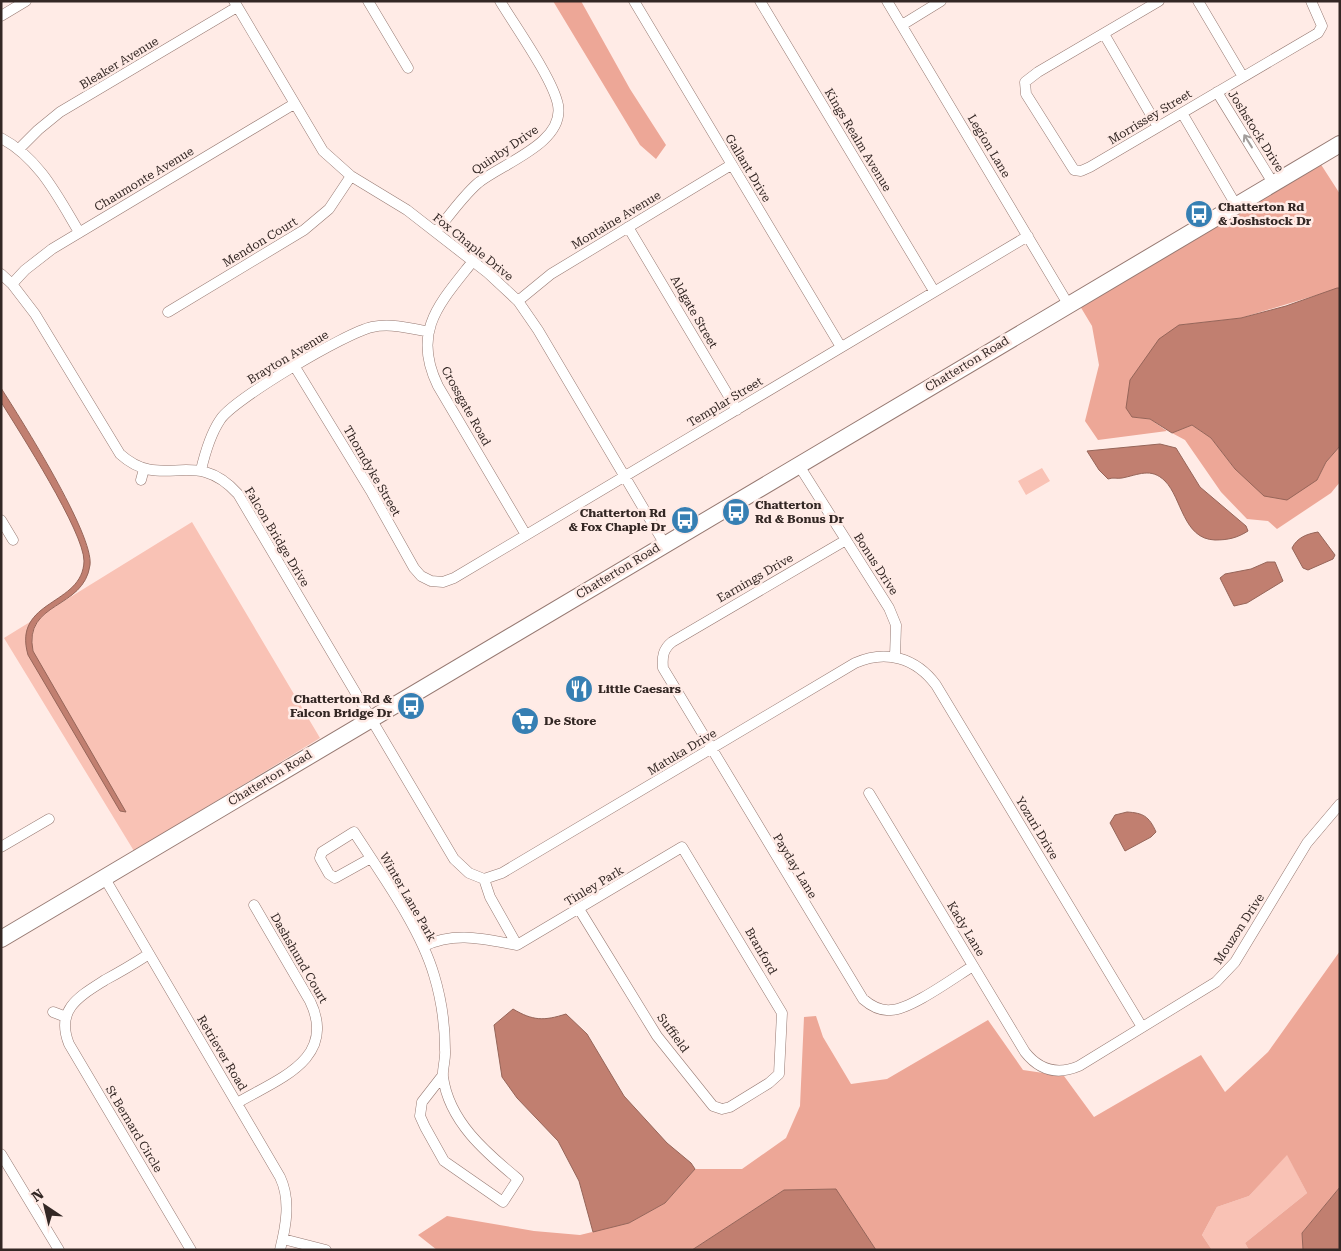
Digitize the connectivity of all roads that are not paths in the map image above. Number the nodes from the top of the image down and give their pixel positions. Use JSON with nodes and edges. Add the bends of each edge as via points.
{"nodes":[{"id":1,"x":26,"y":1,"type":"edge"},
{"id":2,"x":368,"y":1,"type":"edge"},
{"id":3,"x":500,"y":1,"type":"edge"},
{"id":4,"x":634,"y":1,"type":"edge"},
{"id":5,"x":760,"y":1,"type":"edge"},
{"id":6,"x":887,"y":1,"type":"edge"},
{"id":7,"x":941,"y":1,"type":"edge"},
{"id":8,"x":1159,"y":1,"type":"edge"},
{"id":9,"x":1198,"y":1,"type":"edge"},
{"id":10,"x":1311,"y":1,"type":"edge"},
{"id":11,"x":235,"y":4,"type":"edge"},
{"id":12,"x":1,"y":16,"type":"edge"},
{"id":13,"x":902,"y":25,"type":"junction"},
{"id":14,"x":1104,"y":34,"type":"junction"},
{"id":15,"x":408,"y":68,"type":"dead end"},
{"id":16,"x":1243,"y":77,"type":"junction"},
{"id":17,"x":1217,"y":92,"type":"junction"},
{"id":18,"x":294,"y":104,"type":"junction"},
{"id":19,"x":1182,"y":113,"type":"junction"},
{"id":20,"x":1158,"y":127,"type":"junction"},
{"id":21,"x":1,"y":138,"type":"edge"},
{"id":22,"x":1340,"y":144,"type":"edge"},
{"id":23,"x":20,"y":149,"type":"junction"},
{"id":24,"x":731,"y":165,"type":"junction"},
{"id":25,"x":351,"y":176,"type":"junction"},
{"id":26,"x":1273,"y":183,"type":"junction"},
{"id":27,"x":1236,"y":205,"type":"junction"},
{"id":28,"x":628,"y":227,"type":"junction"},
{"id":29,"x":79,"y":232,"type":"junction"},
{"id":30,"x":436,"y":232,"type":"junction"},
{"id":31,"x":1028,"y":236,"type":"junction"},
{"id":32,"x":473,"y":261,"type":"junction"},
{"id":33,"x":1,"y":274,"type":"edge"},
{"id":34,"x":12,"y":284,"type":"junction"},
{"id":35,"x":934,"y":291,"type":"junction"},
{"id":36,"x":518,"y":302,"type":"junction"},
{"id":37,"x":1068,"y":304,"type":"junction"},
{"id":38,"x":168,"y":312,"type":"dead end"},
{"id":39,"x":429,"y":332,"type":"junction"},
{"id":40,"x":841,"y":347,"type":"junction"},
{"id":41,"x":295,"y":367,"type":"junction"},
{"id":42,"x":737,"y":410,"type":"junction"},
{"id":43,"x":798,"y":464,"type":"junction"},
{"id":44,"x":144,"y":469,"type":"junction"},
{"id":45,"x":201,"y":470,"type":"junction"},
{"id":46,"x":625,"y":476,"type":"junction"},
{"id":47,"x":142,"y":480,"type":"dead end"},
{"id":48,"x":1,"y":520,"type":"edge"},
{"id":49,"x":526,"y":535,"type":"junction"},
{"id":50,"x":13,"y":540,"type":"dead end"},
{"id":51,"x":846,"y":540,"type":"junction"},
{"id":52,"x":664,"y":543,"type":"junction"},
{"id":53,"x":432,"y":581,"type":"joint"},
{"id":54,"x":678,"y":638,"type":"joint"},
{"id":55,"x":895,"y":657,"type":"junction"},
{"id":56,"x":370,"y":718,"type":"junction"},
{"id":57,"x":711,"y":750,"type":"junction"},
{"id":58,"x":869,"y":793,"type":"dead end"},
{"id":59,"x":1340,"y":804,"type":"edge"},
{"id":60,"x":49,"y":819,"type":"dead end"},
{"id":61,"x":1,"y":847,"type":"edge"},
{"id":62,"x":682,"y":847,"type":"joint"},
{"id":63,"x":371,"y":858,"type":"junction"},
{"id":64,"x":104,"y":877,"type":"junction"},
{"id":65,"x":484,"y":879,"type":"junction"},
{"id":66,"x":254,"y":905,"type":"dead end"},
{"id":67,"x":579,"y":909,"type":"junction"},
{"id":68,"x":1,"y":938,"type":"edge"},
{"id":69,"x":517,"y":945,"type":"junction"},
{"id":70,"x":424,"y":946,"type":"junction"},
{"id":71,"x":149,"y":954,"type":"junction"},
{"id":72,"x":973,"y":966,"type":"junction"},
{"id":73,"x":53,"y":1012,"type":"dead end"},
{"id":74,"x":66,"y":1017,"type":"junction"},
{"id":75,"x":1142,"y":1028,"type":"junction"},
{"id":76,"x":1048,"y":1070,"type":"joint"},
{"id":77,"x":443,"y":1075,"type":"junction"},
{"id":78,"x":776,"y":1078,"type":"joint"},
{"id":79,"x":237,"y":1103,"type":"junction"},
{"id":80,"x":1,"y":1154,"type":"edge"},
{"id":81,"x":282,"y":1244,"type":"edge"},
{"id":82,"x":59,"y":1250,"type":"edge"},
{"id":83,"x":191,"y":1250,"type":"edge"},
{"id":84,"x":326,"y":1250,"type":"edge"}],
"edges":[{"from":1,"to":12,"type":"street"},
{"from":2,"to":15,"type":"street"},
{"from":3,"to":30,"type":"street","name":"Quinby Drive","via":[[553,91],[558,110],[557,123],[540,144],[471,189]]},
{"from":4,"to":24,"type":"street","name":"Gallant Drive"},
{"from":5,"to":35,"type":"street","name":"Kings Realm Avenue"},
{"from":6,"to":13,"type":"street","name":"Legion Lane"},
{"from":7,"to":13,"type":"street"},
{"from":8,"to":14,"type":"street"},
{"from":9,"to":16,"type":"street"},
{"from":10,"to":16,"type":"street","name":"Morrissey Street","via":[[1322,26],[1313,36]]},
{"from":11,"to":18,"type":"street","name":"Fox Chaple Drive"},
{"from":11,"to":23,"type":"street","name":"Bleaker Avenue","via":[[60,112]]},
{"from":13,"to":31,"type":"street","name":"Legion Lane"},
{"from":14,"to":20,"type":"street"},
{"from":14,"to":20,"type":"street","name":"Morrissey Street","via":[[1033,75],[1025,82],[1026,94],[1074,170],[1085,170]]},
{"from":16,"to":17,"type":"street","name":"Morrissey Street"},
{"from":17,"to":19,"type":"street","name":"Morrissey Street"},
{"from":26,"to":17,"type":"street","name":"Joshstock Drive","one_way":true},
{"from":18,"to":25,"type":"street","name":"Fox Chaple Drive","via":[[323,151]]},
{"from":18,"to":29,"type":"street","name":"Chaumonte Avenue"},
{"from":19,"to":20,"type":"street","name":"Morrissey Street"},
{"from":19,"to":27,"type":"street"},
{"from":21,"to":23,"type":"street"},
{"from":22,"to":26,"type":"main road","name":"Chatterton Road"},
{"from":23,"to":29,"type":"street","via":[[45,177]]},
{"from":24,"to":28,"type":"street","name":"Montaine Avenue"},
{"from":24,"to":40,"type":"street","name":"Gallant Drive"},
{"from":25,"to":30,"type":"street","name":"Fox Chaple Drive"},
{"from":25,"to":38,"type":"street","name":"Mendon Court","via":[[329,209],[304,230]]},
{"from":26,"to":27,"type":"main road","name":"Chatterton Road"},
{"from":27,"to":37,"type":"main road","name":"Chatterton Road"},
{"from":28,"to":36,"type":"street","name":"Montaine Avenue","via":[[551,274]]},
{"from":28,"to":42,"type":"street","name":"Aldgate Street"},
{"from":29,"to":34,"type":"street","name":"Chaumonte Avenue","via":[[37,260]]},
{"from":30,"to":32,"type":"street","name":"Fox Chaple Drive"},
{"from":31,"to":35,"type":"street","name":"Templar Street"},
{"from":31,"to":37,"type":"street","name":"Legion Lane"},
{"from":32,"to":36,"type":"street","name":"Fox Chaple Drive"},
{"from":32,"to":39,"type":"street","name":"Crossgate Road","via":[[438,307]]},
{"from":33,"to":34,"type":"street","name":"Falcon Bridge Drive"},
{"from":34,"to":44,"type":"street","name":"Falcon Bridge Drive","via":[[35,314],[115,447],[127,460]]},
{"from":35,"to":40,"type":"street","name":"Templar Street"},
{"from":36,"to":46,"type":"street","name":"Fox Chaple Drive"},
{"from":37,"to":43,"type":"main road","name":"Chatterton Road"},
{"from":39,"to":41,"type":"street","name":"Brayton Avenue","via":[[373,326],[344,338]]},
{"from":39,"to":49,"type":"street","name":"Crossgate Road","via":[[427,352],[432,374]]},
{"from":40,"to":42,"type":"street","name":"Templar Street"},
{"from":41,"to":45,"type":"street","name":"Brayton Avenue","via":[[226,412],[206,449]]},
{"from":41,"to":53,"type":"street","name":"Thorndyke Street","via":[[414,568]]},
{"from":42,"to":46,"type":"street","name":"Templar Street"},
{"from":43,"to":51,"type":"street","name":"Bonus Drive"},
{"from":43,"to":52,"type":"main road","name":"Chatterton Road"},
{"from":44,"to":45,"type":"street","name":"Falcon Bridge Drive","via":[[162,472]]},
{"from":44,"to":47,"type":"street"},
{"from":45,"to":56,"type":"street","name":"Falcon Bridge Drive","via":[[221,479],[238,494]]},
{"from":46,"to":49,"type":"street","name":"Templar Street"},
{"from":46,"to":52,"type":"street","name":"Fox Chaple Drive"},
{"from":48,"to":50,"type":"street"},
{"from":49,"to":53,"type":"street","name":"Templar Street","via":[[454,578]]},
{"from":51,"to":54,"type":"street","name":"Earnings Drive"},
{"from":51,"to":55,"type":"street","name":"Bonus Drive","via":[[889,608],[896,625]]},
{"from":52,"to":56,"type":"main road","name":"Chatterton Road"},
{"from":54,"to":57,"type":"street","name":"Payday Lane","via":[[667,646],[663,654],[663,668]]},
{"from":55,"to":57,"type":"street","name":"Matuka Drive","via":[[876,656],[856,663]]},
{"from":55,"to":75,"type":"street","name":"Yozuri Drive","via":[[918,667],[936,685]]},
{"from":56,"to":64,"type":"main road","name":"Chatterton Road"},
{"from":56,"to":65,"type":"street","name":"Falcon Bridge Drive","via":[[454,858],[469,873]]},
{"from":57,"to":65,"type":"street","name":"Matuka Drive","via":[[502,873]]},
{"from":57,"to":72,"type":"street","name":"Payday Lane","via":[[863,999],[871,1006],[900,1009]]},
{"from":58,"to":72,"type":"street","name":"Kady Lane"},
{"from":59,"to":75,"type":"street","name":"Mouzon Drive","via":[[1307,843],[1227,972]]},
{"from":60,"to":61,"type":"street"},
{"from":62,"to":67,"type":"street","name":"Tinley Park"},
{"from":62,"to":78,"type":"street","name":"Branford","via":[[780,1009],[781,1069]]},
{"from":63,"to":63,"type":"street","name":"Winter Lane Park","via":[[335,878],[320,858],[322,852],[354,832]]},
{"from":63,"to":70,"type":"street","name":"Winter Lane Park"},
{"from":64,"to":68,"type":"main road","name":"Chatterton Road"},
{"from":64,"to":71,"type":"street","name":"Retriever Road"},
{"from":65,"to":69,"type":"street","via":[[490,897]]},
{"from":66,"to":79,"type":"street","name":"Dashshund Court","via":[[310,1001],[317,1016],[318,1034],[312,1051],[302,1063]]},
{"from":67,"to":69,"type":"street","name":"Tinley Park"},
{"from":67,"to":78,"type":"street","name":"Suffield","via":[[657,1036],[714,1106],[730,1107]]},
{"from":69,"to":70,"type":"street","via":[[466,936],[446,938]]},
{"from":70,"to":77,"type":"street","name":"Winter Lane Park","via":[[442,1017],[446,1049]]},
{"from":71,"to":74,"type":"street","via":[[81,995]]},
{"from":71,"to":79,"type":"street","name":"Retriever Road"},
{"from":72,"to":76,"type":"street","name":"Kady Lane","via":[[1026,1052],[1035,1064]]},
{"from":73,"to":74,"type":"street"},
{"from":74,"to":83,"type":"street","name":"St Bernard Circle","via":[[65,1033],[69,1044]]},
{"from":75,"to":76,"type":"street","name":"Mouzon Drive","via":[[1072,1069]]},
{"from":77,"to":77,"type":"street","name":"Winter Lane Park","via":[[422,1102],[420,1116],[424,1127],[444,1161],[503,1202],[518,1179],[493,1159],[466,1130]]},
{"from":79,"to":81,"type":"street","name":"Retriever Road","via":[[284,1186],[287,1206]]},
{"from":80,"to":82,"type":"street"},
{"from":81,"to":84,"type":"street"}]}
